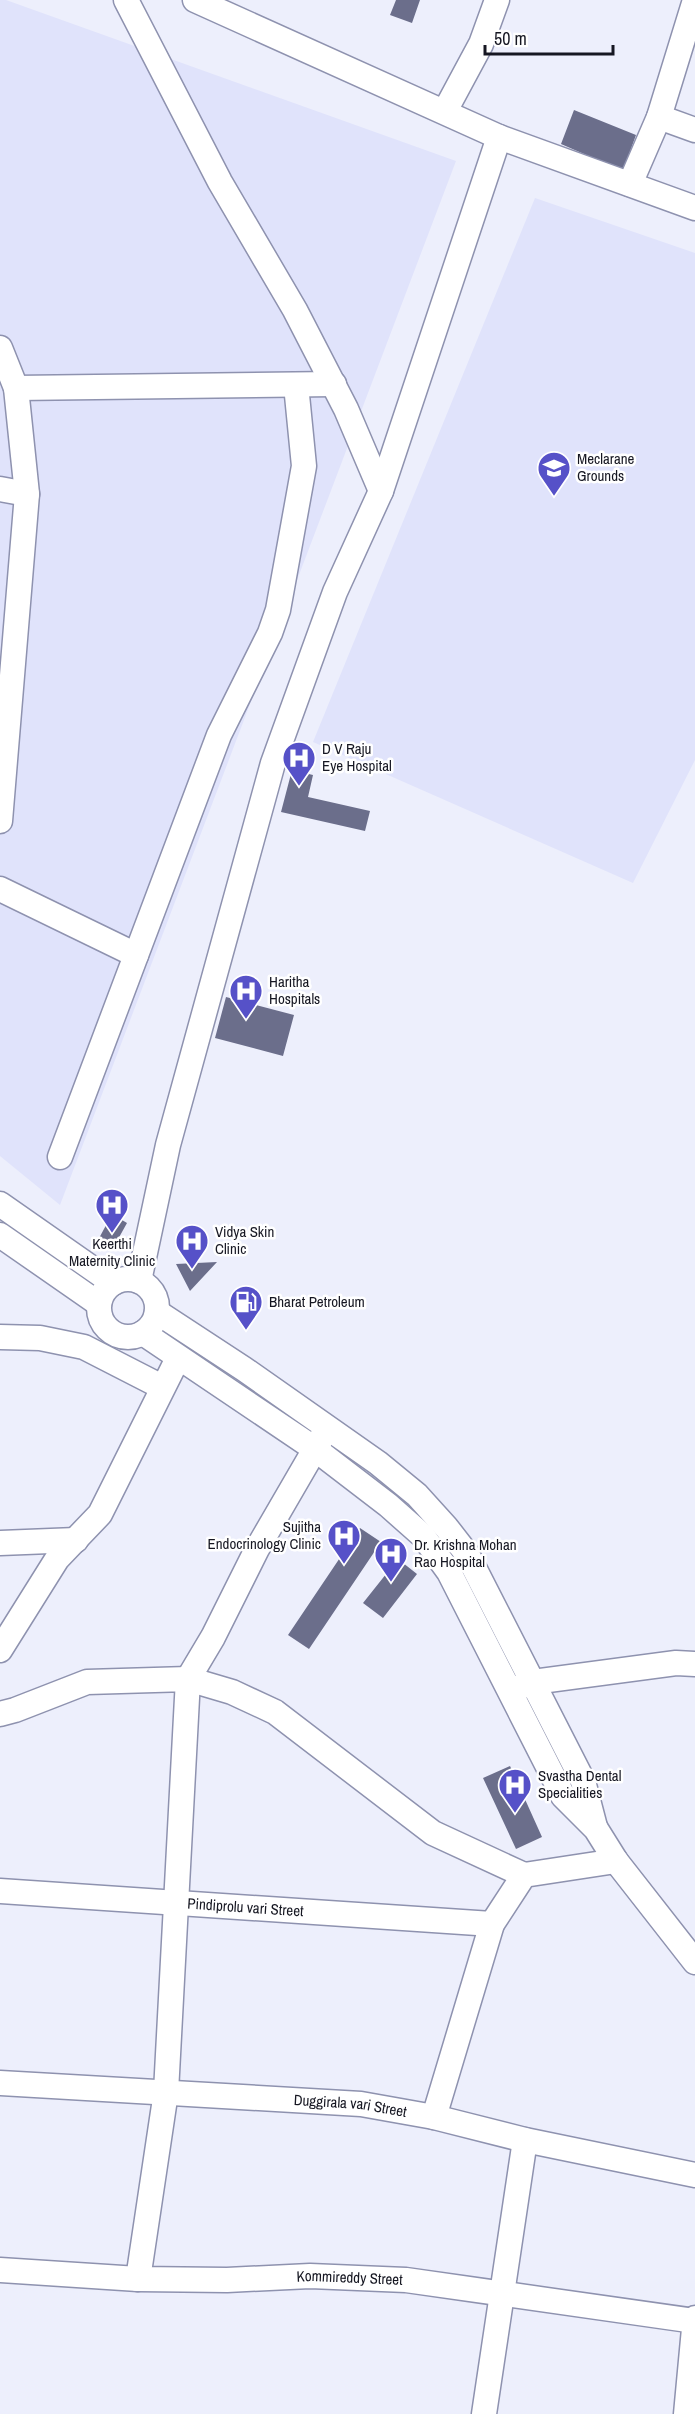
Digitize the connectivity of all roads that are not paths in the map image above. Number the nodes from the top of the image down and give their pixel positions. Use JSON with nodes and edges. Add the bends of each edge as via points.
{"nodes":[{"id":1,"x":126,"y":0,"type":"edge"},
{"id":2,"x":195,"y":0,"type":"edge"},
{"id":3,"x":497,"y":0,"type":"edge"},
{"id":4,"x":695,"y":0,"type":"edge"},
{"id":5,"x":445,"y":111,"type":"junction"},
{"id":6,"x":659,"y":117,"type":"junction"},
{"id":7,"x":695,"y":130,"type":"edge"},
{"id":8,"x":499,"y":136,"type":"junction"},
{"id":9,"x":630,"y":184,"type":"junction"},
{"id":10,"x":695,"y":208,"type":"edge"},
{"id":11,"x":0,"y":348,"type":"edge"},
{"id":12,"x":334,"y":384,"type":"junction"},
{"id":13,"x":296,"y":385,"type":"junction"},
{"id":14,"x":16,"y":388,"type":"junction"},
{"id":15,"x":0,"y":489,"type":"edge"},
{"id":16,"x":381,"y":491,"type":"junction"},
{"id":17,"x":27,"y":494,"type":"junction"},
{"id":18,"x":0,"y":820,"type":"edge"},
{"id":19,"x":0,"y":889,"type":"edge"},
{"id":20,"x":136,"y":955,"type":"junction"},
{"id":21,"x":60,"y":1158,"type":"dead end"},
{"id":22,"x":0,"y":1204,"type":"edge"},
{"id":23,"x":0,"y":1235,"type":"edge"},
{"id":24,"x":140,"y":1281,"type":"junction"},
{"id":25,"x":113,"y":1283,"type":"junction"},
{"id":26,"x":99,"y":1304,"type":"junction"},
{"id":27,"x":157,"y":1312,"type":"junction"},
{"id":28,"x":143,"y":1333,"type":"junction"},
{"id":29,"x":0,"y":1337,"type":"edge"},
{"id":30,"x":178,"y":1358,"type":"junction"},
{"id":31,"x":162,"y":1387,"type":"junction"},
{"id":32,"x":327,"y":1427,"type":"junction"},
{"id":33,"x":315,"y":1449,"type":"junction"},
{"id":34,"x":76,"y":1540,"type":"junction"},
{"id":35,"x":0,"y":1543,"type":"edge"},
{"id":36,"x":0,"y":1650,"type":"edge"},
{"id":37,"x":695,"y":1664,"type":"edge"},
{"id":38,"x":188,"y":1679,"type":"junction"},
{"id":39,"x":533,"y":1682,"type":"junction"},
{"id":40,"x":508,"y":1692,"type":"junction"},
{"id":41,"x":0,"y":1714,"type":"edge"},
{"id":42,"x":596,"y":1829,"type":"junction"},
{"id":43,"x":616,"y":1861,"type":"junction"},
{"id":44,"x":524,"y":1875,"type":"junction"},
{"id":45,"x":0,"y":1891,"type":"edge"},
{"id":46,"x":176,"y":1904,"type":"junction"},
{"id":47,"x":492,"y":1924,"type":"junction"},
{"id":48,"x":695,"y":1962,"type":"edge"},
{"id":49,"x":0,"y":2083,"type":"edge"},
{"id":50,"x":166,"y":2092,"type":"junction"},
{"id":51,"x":434,"y":2117,"type":"junction"},
{"id":52,"x":525,"y":2140,"type":"junction"},
{"id":53,"x":695,"y":2175,"type":"edge"},
{"id":54,"x":0,"y":2270,"type":"edge"},
{"id":55,"x":138,"y":2279,"type":"junction"},
{"id":56,"x":501,"y":2295,"type":"junction"},
{"id":57,"x":695,"y":2320,"type":"edge"},
{"id":58,"x":484,"y":2414,"type":"edge"},
{"id":59,"x":686,"y":2414,"type":"edge"}],
"edges":[{"from":1,"to":12,"type":"street","via":[[220,182]]},
{"from":2,"to":5,"type":"street"},
{"from":3,"to":5,"type":"street","via":[[481,44]]},
{"from":4,"to":6,"type":"street"},
{"from":5,"to":8,"type":"street"},
{"from":6,"to":7,"type":"street"},
{"from":6,"to":9,"type":"street"},
{"from":8,"to":9,"type":"street"},
{"from":8,"to":16,"type":"street"},
{"from":9,"to":10,"type":"street"},
{"from":11,"to":14,"type":"street"},
{"from":12,"to":13,"type":"street"},
{"from":12,"to":16,"type":"street"},
{"from":13,"to":14,"type":"street"},
{"from":13,"to":20,"type":"street","via":[[304,466],[278,610],[219,735]]},
{"from":14,"to":17,"type":"street"},
{"from":15,"to":17,"type":"street"},
{"from":16,"to":24,"type":"street","via":[[335,592],[273,764],[168,1145]]},
{"from":17,"to":18,"type":"street"},
{"from":19,"to":20,"type":"street"},
{"from":20,"to":21,"type":"street"},
{"from":22,"to":25,"type":"street"},
{"from":23,"to":26,"type":"street"},
{"from":24,"to":25,"type":"street","via":[[126,1279]]},
{"from":24,"to":27,"type":"street","via":[[150,1288]]},
{"from":25,"to":26,"type":"street"},
{"from":26,"to":28,"type":"street","via":[[107,1328],[131,1337]]},
{"from":27,"to":28,"type":"street"},
{"from":27,"to":32,"type":"street"},
{"from":28,"to":30,"type":"street"},
{"from":29,"to":31,"type":"street","via":[[40,1338],[84,1347]]},
{"from":30,"to":31,"type":"street"},
{"from":30,"to":33,"type":"street"},
{"from":31,"to":34,"type":"street","via":[[100,1514]]},
{"from":32,"to":33,"type":"street"},
{"from":32,"to":39,"type":"street","via":[[409,1489],[446,1527],[467,1554]]},
{"from":33,"to":38,"type":"street"},
{"from":33,"to":40,"type":"street","via":[[423,1536],[449,1572]]},
{"from":34,"to":35,"type":"street"},
{"from":34,"to":36,"type":"street","via":[[57,1559]]},
{"from":37,"to":39,"type":"street","via":[[676,1663]]},
{"from":38,"to":41,"type":"street","via":[[87,1682]]},
{"from":38,"to":44,"type":"street","via":[[232,1692],[275,1712],[433,1833]]},
{"from":38,"to":46,"type":"street"},
{"from":39,"to":40,"type":"street"},
{"from":39,"to":42,"type":"street","via":[[583,1781]]},
{"from":40,"to":42,"type":"street","via":[[563,1796]]},
{"from":42,"to":43,"type":"street"},
{"from":43,"to":44,"type":"street"},
{"from":43,"to":48,"type":"street"},
{"from":44,"to":47,"type":"street"},
{"from":45,"to":46,"type":"street","name":"Pindiprolu vari Street"},
{"from":46,"to":47,"type":"street","name":"Pindiprolu vari Street"},
{"from":46,"to":50,"type":"street"},
{"from":47,"to":51,"type":"street"},
{"from":49,"to":50,"type":"street","name":"Duggirala vari Street"},
{"from":50,"to":51,"type":"street","name":"Duggirala vari Street","via":[[361,2104]]},
{"from":50,"to":55,"type":"street"},
{"from":51,"to":52,"type":"street","name":"Duggirala vari Street"},
{"from":52,"to":53,"type":"street","name":"Duggirala vari Street"},
{"from":52,"to":56,"type":"street"},
{"from":54,"to":55,"type":"street","name":"Kommireddy Street"},
{"from":55,"to":56,"type":"street","name":"Kommireddy Street","via":[[310,2276],[394,2280]]},
{"from":56,"to":57,"type":"street","name":"Kommireddy Street"},
{"from":56,"to":58,"type":"street"},
{"from":57,"to":59,"type":"street"}]}
